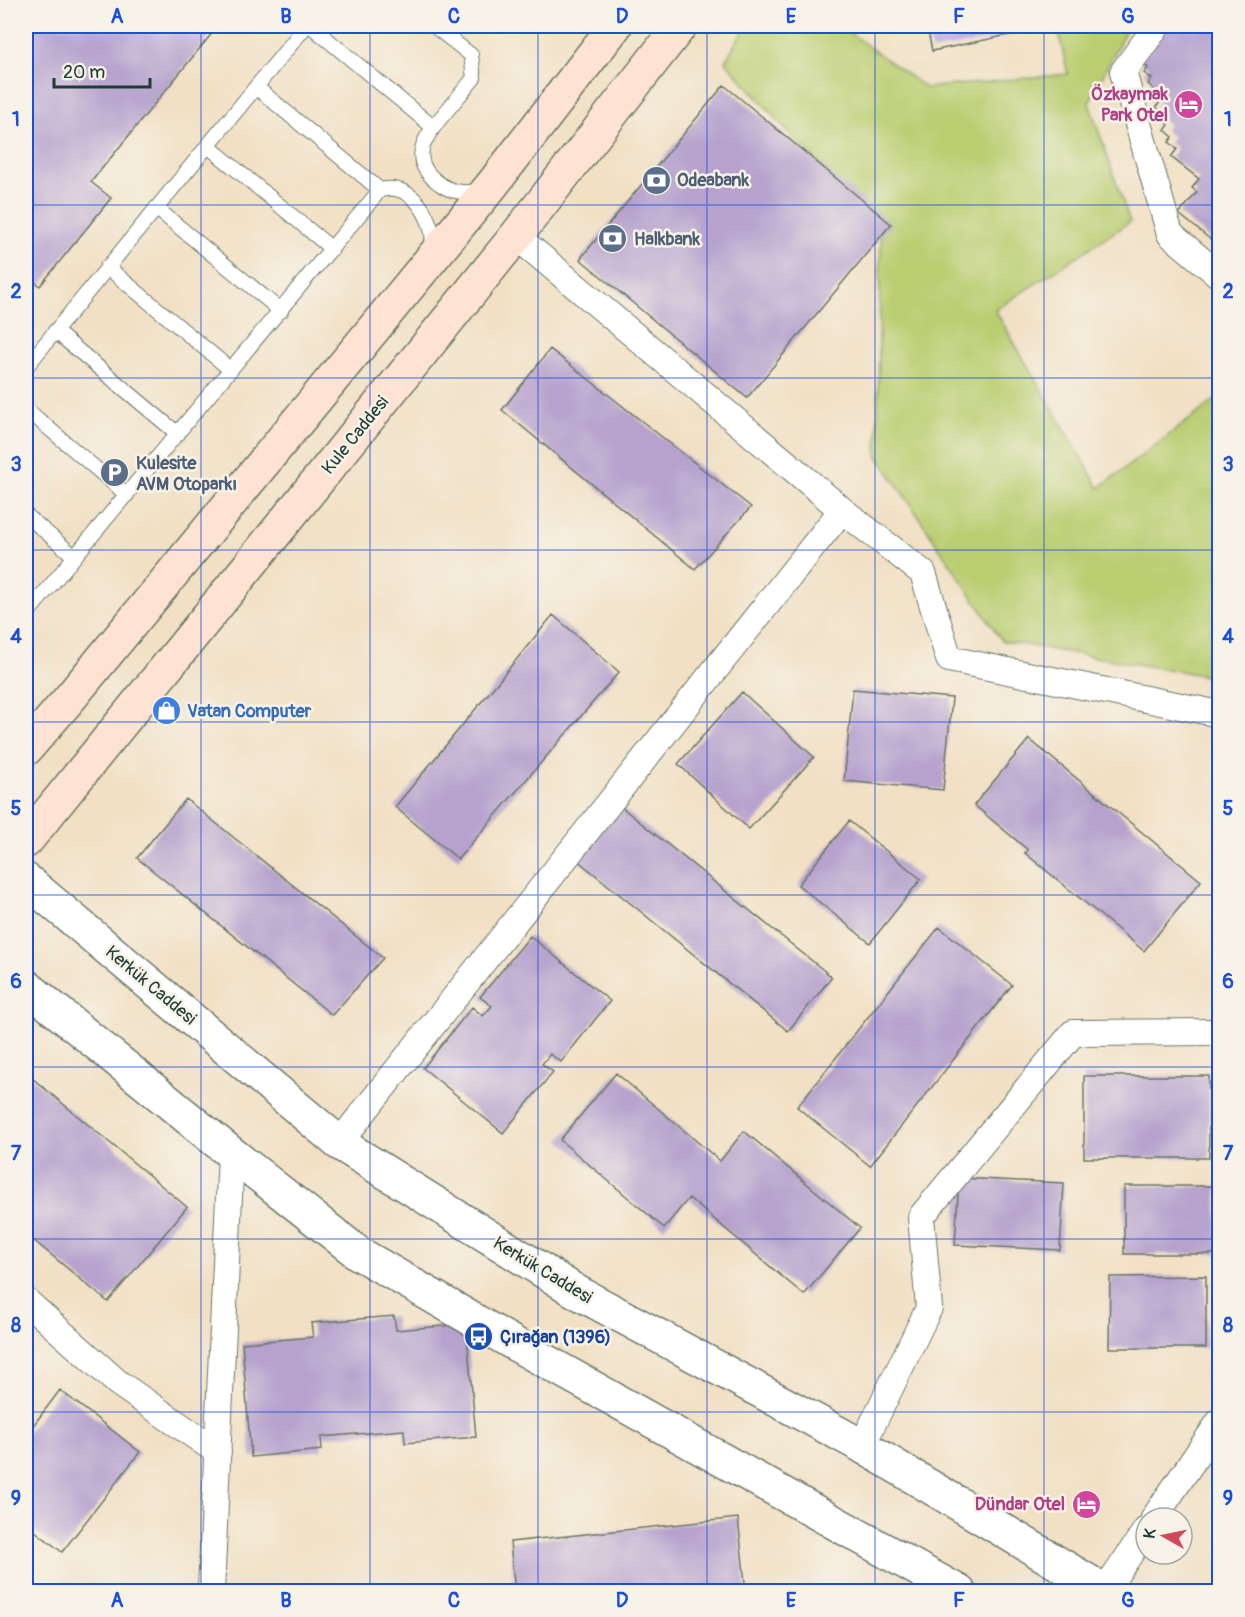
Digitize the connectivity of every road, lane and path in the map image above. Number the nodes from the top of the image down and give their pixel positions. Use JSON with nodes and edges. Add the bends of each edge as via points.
{"nodes":[{"id":1,"x":309,"y":26,"type":"edge"},
{"id":2,"x":434,"y":26,"type":"edge"},
{"id":3,"x":615,"y":26,"type":"edge"},
{"id":4,"x":680,"y":26,"type":"edge"},
{"id":5,"x":1157,"y":26,"type":"edge"},
{"id":6,"x":256,"y":87,"type":"junction"},
{"id":7,"x":433,"y":127,"type":"junction"},
{"id":8,"x":208,"y":146,"type":"junction"},
{"id":9,"x":492,"y":185,"type":"junction"},
{"id":10,"x":380,"y":190,"type":"junction"},
{"id":11,"x":156,"y":208,"type":"junction"},
{"id":12,"x":516,"y":236,"type":"junction"},
{"id":13,"x":332,"y":249,"type":"junction"},
{"id":14,"x":431,"y":259,"type":"junction"},
{"id":15,"x":107,"y":267,"type":"junction"},
{"id":16,"x":1220,"y":276,"type":"edge"},
{"id":17,"x":280,"y":311,"type":"junction"},
{"id":18,"x":55,"y":331,"type":"junction"},
{"id":19,"x":26,"y":367,"type":"edge"},
{"id":20,"x":231,"y":370,"type":"junction"},
{"id":21,"x":26,"y":409,"type":"edge"},
{"id":22,"x":178,"y":434,"type":"junction"},
{"id":23,"x":126,"y":495,"type":"junction"},
{"id":24,"x":842,"y":510,"type":"junction"},
{"id":25,"x":26,"y":515,"type":"edge"},
{"id":26,"x":75,"y":556,"type":"junction"},
{"id":27,"x":26,"y":615,"type":"edge"},
{"id":28,"x":70,"y":698,"type":"junction"},
{"id":29,"x":1220,"y":714,"type":"edge"},
{"id":30,"x":26,"y":715,"type":"edge"},
{"id":31,"x":26,"y":749,"type":"edge"},
{"id":32,"x":26,"y":841,"type":"edge"},
{"id":33,"x":26,"y":880,"type":"edge"},
{"id":34,"x":26,"y":986,"type":"edge"},
{"id":35,"x":1220,"y":1032,"type":"edge"},
{"id":36,"x":339,"y":1143,"type":"junction"},
{"id":37,"x":231,"y":1154,"type":"junction"},
{"id":38,"x":26,"y":1300,"type":"edge"},
{"id":39,"x":1215,"y":1438,"type":"edge"},
{"id":40,"x":862,"y":1446,"type":"junction"},
{"id":41,"x":218,"y":1452,"type":"junction"},
{"id":42,"x":1163,"y":1506,"type":"edge"},
{"id":43,"x":1134,"y":1548,"type":"edge"},
{"id":44,"x":1106,"y":1591,"type":"edge"},
{"id":45,"x":211,"y":1592,"type":"edge"},
{"id":46,"x":959,"y":1592,"type":"edge"}],
"edges":[{"from":1,"to":6,"type":"lane"},
{"from":1,"to":7,"type":"lane"},
{"from":2,"to":7,"type":"lane","via":[[471,55],[474,78]]},
{"from":3,"to":9,"type":"main road"},
{"from":4,"to":12,"type":"main road","name":"Kule Caddesi"},
{"from":5,"to":16,"type":"street","via":[[1123,72],[1170,234]]},
{"from":6,"to":8,"type":"lane"},
{"from":6,"to":10,"type":"lane"},
{"from":7,"to":9,"type":"lane","via":[[424,139],[421,153],[425,168],[435,181],[461,192],[476,192]]},
{"from":8,"to":11,"type":"lane"},
{"from":8,"to":13,"type":"lane"},
{"from":9,"to":14,"type":"main road"},
{"from":10,"to":13,"type":"lane"},
{"from":10,"to":14,"type":"lane","via":[[393,188],[418,203],[432,231]]},
{"from":11,"to":15,"type":"lane"},
{"from":11,"to":17,"type":"lane"},
{"from":12,"to":24,"type":"street"},
{"from":12,"to":32,"type":"main road","name":"Kule Caddesi"},
{"from":13,"to":17,"type":"lane"},
{"from":14,"to":28,"type":"main road"},
{"from":15,"to":18,"type":"lane"},
{"from":15,"to":20,"type":"lane"},
{"from":17,"to":20,"type":"lane"},
{"from":18,"to":19,"type":"lane"},
{"from":18,"to":22,"type":"lane"},
{"from":20,"to":22,"type":"lane"},
{"from":21,"to":23,"type":"lane"},
{"from":22,"to":23,"type":"lane"},
{"from":23,"to":26,"type":"lane"},
{"from":24,"to":29,"type":"street","via":[[923,573],[949,659]]},
{"from":24,"to":36,"type":"street"},
{"from":25,"to":26,"type":"lane"},
{"from":26,"to":27,"type":"lane"},
{"from":28,"to":30,"type":"main road"},
{"from":28,"to":31,"type":"main road"},
{"from":33,"to":36,"type":"street","name":"Kerkük Caddesi"},
{"from":34,"to":37,"type":"street"},
{"from":35,"to":40,"type":"street","via":[[1073,1033],[921,1217],[929,1308]]},
{"from":36,"to":40,"type":"street","name":"Kerkük Caddesi","via":[[577,1292]]},
{"from":37,"to":41,"type":"street"},
{"from":37,"to":46,"type":"street","via":[[358,1253]]},
{"from":38,"to":41,"type":"street","via":[[118,1383]]},
{"from":39,"to":42,"type":"street"},
{"from":40,"to":44,"type":"street","name":"Kerkük Caddesi"},
{"from":41,"to":45,"type":"street"},
{"from":43,"to":44,"type":"street"}]}
